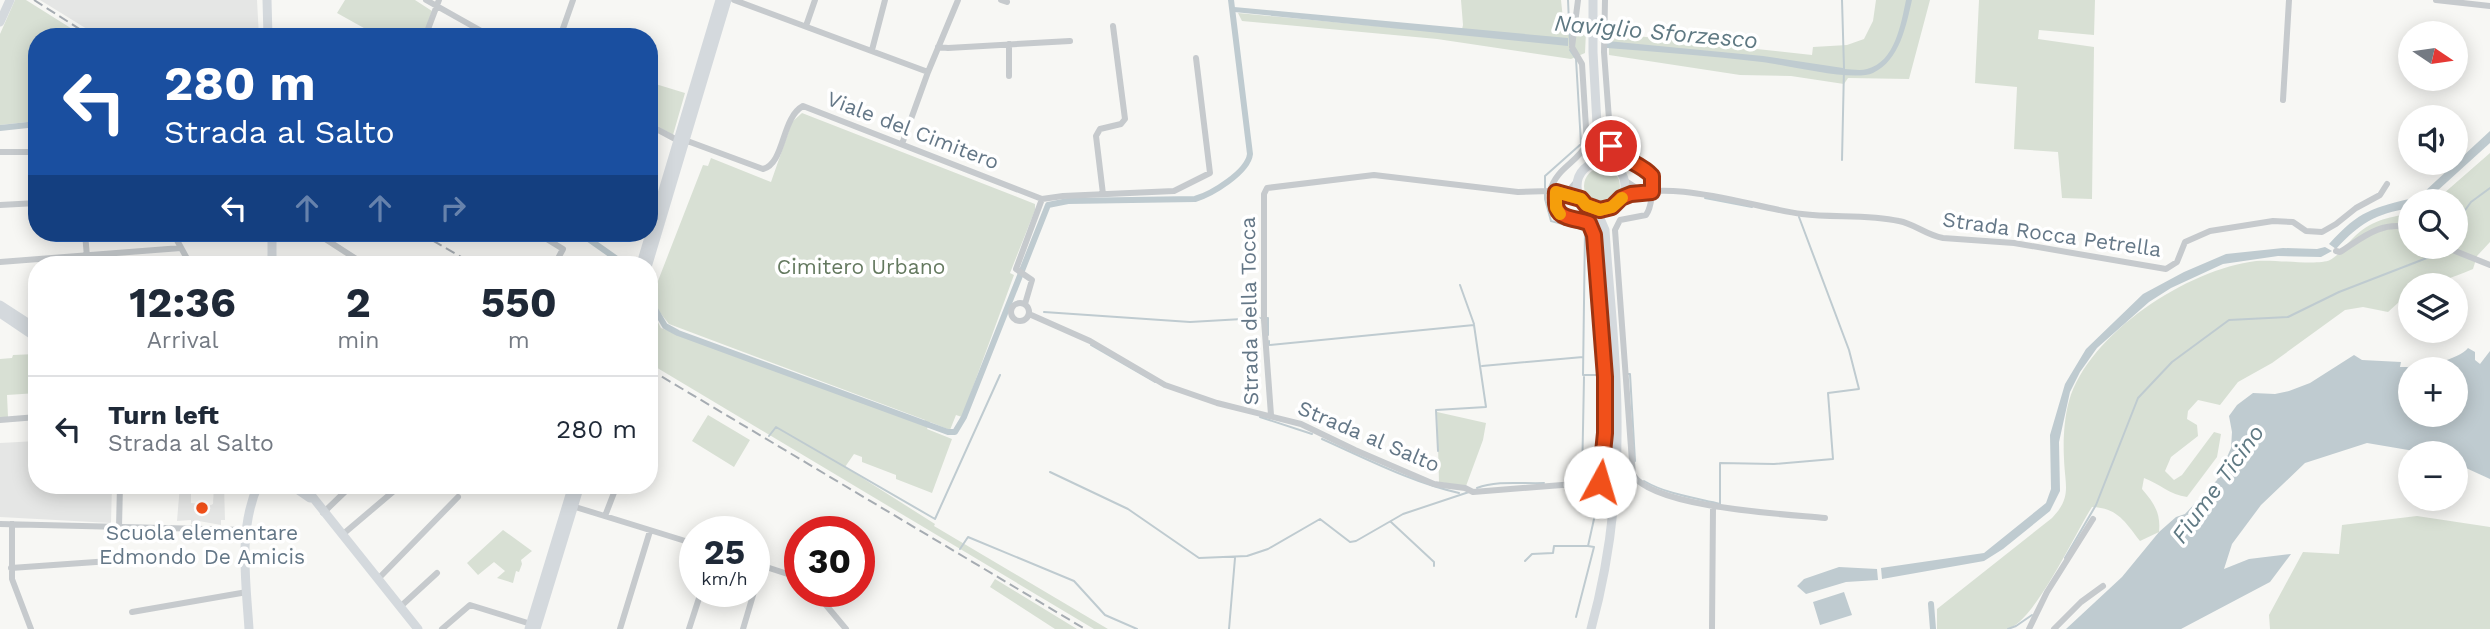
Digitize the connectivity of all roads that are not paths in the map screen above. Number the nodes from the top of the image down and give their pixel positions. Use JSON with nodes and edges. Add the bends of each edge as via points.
{"nodes":[{"id":1,"x":10,"y":0,"type":"edge"},
{"id":2,"x":267,"y":0,"type":"edge"},
{"id":3,"x":426,"y":0,"type":"edge"},
{"id":4,"x":573,"y":0,"type":"edge"},
{"id":5,"x":720,"y":0,"type":"edge"},
{"id":6,"x":727,"y":0,"type":"edge"},
{"id":7,"x":734,"y":0,"type":"edge"},
{"id":8,"x":815,"y":0,"type":"edge"},
{"id":9,"x":885,"y":0,"type":"edge"},
{"id":10,"x":958,"y":0,"type":"edge"},
{"id":11,"x":1576,"y":0,"type":"edge"},
{"id":12,"x":1593,"y":0,"type":"edge"},
{"id":13,"x":1605,"y":0,"type":"edge"},
{"id":14,"x":2288,"y":0,"type":"edge"},
{"id":15,"x":2436,"y":0,"type":"edge"},
{"id":16,"x":438,"y":3,"type":"edge"},
{"id":17,"x":2490,"y":6,"type":"edge"},
{"id":18,"x":0,"y":22,"type":"edge"},
{"id":19,"x":806,"y":26,"type":"junction"},
{"id":20,"x":1113,"y":26,"type":"dead end"},
{"id":21,"x":268,"y":28,"type":"edge"},
{"id":22,"x":428,"y":28,"type":"edge"},
{"id":23,"x":478,"y":28,"type":"edge"},
{"id":24,"x":563,"y":28,"type":"edge"},
{"id":25,"x":1070,"y":41,"type":"dead end"},
{"id":26,"x":1009,"y":44,"type":"junction"},
{"id":27,"x":938,"y":47,"type":"junction"},
{"id":28,"x":872,"y":50,"type":"junction"},
{"id":29,"x":1196,"y":58,"type":"dead end"},
{"id":30,"x":928,"y":72,"type":"junction"},
{"id":31,"x":1009,"y":76,"type":"dead end"},
{"id":32,"x":2283,"y":100,"type":"dead end"},
{"id":33,"x":658,"y":129,"type":"edge"},
{"id":34,"x":682,"y":141,"type":"junction"},
{"id":35,"x":1598,"y":143,"type":"junction"},
{"id":36,"x":902,"y":144,"type":"junction"},
{"id":37,"x":0,"y":152,"type":"edge"},
{"id":38,"x":28,"y":152,"type":"edge"},
{"id":39,"x":1591,"y":164,"type":"junction"},
{"id":40,"x":1610,"y":164,"type":"junction"},
{"id":41,"x":1578,"y":180,"type":"junction"},
{"id":42,"x":1624,"y":180,"type":"junction"},
{"id":43,"x":2387,"y":184,"type":"dead end"},
{"id":44,"x":1551,"y":192,"type":"junction"},
{"id":45,"x":1649,"y":192,"type":"junction"},
{"id":46,"x":1103,"y":194,"type":"junction"},
{"id":47,"x":1621,"y":198,"type":"junction"},
{"id":48,"x":1042,"y":199,"type":"junction"},
{"id":49,"x":1581,"y":199,"type":"junction"},
{"id":50,"x":28,"y":203,"type":"edge"},
{"id":51,"x":0,"y":205,"type":"edge"},
{"id":52,"x":1612,"y":207,"type":"junction"},
{"id":53,"x":1593,"y":209,"type":"junction"},
{"id":54,"x":658,"y":213,"type":"edge"},
{"id":55,"x":2398,"y":225,"type":"edge"},
{"id":56,"x":658,"y":228,"type":"edge"},
{"id":57,"x":1605,"y":230,"type":"junction"},
{"id":58,"x":178,"y":242,"type":"edge"},
{"id":59,"x":328,"y":242,"type":"edge"},
{"id":60,"x":552,"y":242,"type":"edge"},
{"id":61,"x":181,"y":248,"type":"junction"},
{"id":62,"x":2336,"y":251,"type":"dead end"},
{"id":63,"x":98,"y":256,"type":"edge"},
{"id":64,"x":186,"y":256,"type":"edge"},
{"id":65,"x":348,"y":256,"type":"edge"},
{"id":66,"x":559,"y":256,"type":"edge"},
{"id":67,"x":2468,"y":256,"type":"edge"},
{"id":68,"x":28,"y":260,"type":"edge"},
{"id":69,"x":0,"y":262,"type":"edge"},
{"id":70,"x":2490,"y":265,"type":"edge"},
{"id":71,"x":1025,"y":304,"type":"junction"},
{"id":72,"x":0,"y":305,"type":"edge"},
{"id":73,"x":0,"y":313,"type":"edge"},
{"id":74,"x":1029,"y":314,"type":"junction"},
{"id":75,"x":28,"y":324,"type":"edge"},
{"id":76,"x":28,"y":332,"type":"edge"},
{"id":77,"x":1615,"y":374,"type":"junction"},
{"id":78,"x":1271,"y":415,"type":"junction"},
{"id":79,"x":28,"y":418,"type":"edge"},
{"id":80,"x":0,"y":420,"type":"edge"},
{"id":81,"x":120,"y":494,"type":"edge"},
{"id":82,"x":255,"y":494,"type":"edge"},
{"id":83,"x":260,"y":494,"type":"edge"},
{"id":84,"x":303,"y":494,"type":"edge"},
{"id":85,"x":309,"y":494,"type":"edge"},
{"id":86,"x":343,"y":494,"type":"edge"},
{"id":87,"x":390,"y":494,"type":"edge"},
{"id":88,"x":572,"y":494,"type":"edge"},
{"id":89,"x":576,"y":494,"type":"edge"},
{"id":90,"x":614,"y":494,"type":"edge"},
{"id":91,"x":458,"y":497,"type":"dead end"},
{"id":92,"x":313,"y":501,"type":"junction"},
{"id":93,"x":570,"y":506,"type":"junction"},
{"id":94,"x":1713,"y":507,"type":"junction"},
{"id":95,"x":251,"y":509,"type":"junction"},
{"id":96,"x":323,"y":513,"type":"junction"},
{"id":97,"x":605,"y":516,"type":"junction"},
{"id":98,"x":1825,"y":518,"type":"dead end"},
{"id":99,"x":2093,"y":519,"type":"dead end"},
{"id":100,"x":0,"y":524,"type":"edge"},
{"id":101,"x":12,"y":524,"type":"junction"},
{"id":102,"x":119,"y":527,"type":"junction"},
{"id":103,"x":246,"y":530,"type":"junction"},
{"id":104,"x":650,"y":531,"type":"junction"},
{"id":105,"x":342,"y":535,"type":"junction"},
{"id":106,"x":679,"y":539,"type":"edge"},
{"id":107,"x":110,"y":561,"type":"dead end"},
{"id":108,"x":11,"y":568,"type":"junction"},
{"id":109,"x":437,"y":573,"type":"dead end"},
{"id":110,"x":378,"y":579,"type":"junction"},
{"id":111,"x":2103,"y":586,"type":"dead end"},
{"id":112,"x":247,"y":592,"type":"junction"},
{"id":113,"x":400,"y":607,"type":"junction"},
{"id":114,"x":696,"y":607,"type":"edge"},
{"id":115,"x":749,"y":607,"type":"edge"},
{"id":116,"x":828,"y":607,"type":"edge"},
{"id":117,"x":132,"y":612,"type":"dead end"},
{"id":118,"x":532,"y":627,"type":"edge"},
{"id":119,"x":31,"y":629,"type":"edge"},
{"id":120,"x":249,"y":629,"type":"edge"},
{"id":121,"x":418,"y":629,"type":"edge"},
{"id":122,"x":442,"y":629,"type":"edge"},
{"id":123,"x":620,"y":629,"type":"edge"},
{"id":124,"x":689,"y":629,"type":"edge"},
{"id":125,"x":743,"y":629,"type":"edge"},
{"id":126,"x":846,"y":629,"type":"edge"},
{"id":127,"x":1591,"y":629,"type":"edge"},
{"id":128,"x":1712,"y":629,"type":"edge"},
{"id":129,"x":2029,"y":629,"type":"edge"},
{"id":130,"x":2054,"y":629,"type":"edge"}],
"edges":[{"from":1,"to":18,"type":"main road"},
{"from":2,"to":21,"type":"main road"},
{"from":3,"to":16,"type":"street"},
{"from":4,"to":24,"type":"street"},
{"from":5,"to":34,"type":"main road"},
{"from":6,"to":34,"type":"main road"},
{"from":7,"to":19,"type":"street"},
{"from":8,"to":19,"type":"street"},
{"from":9,"to":28,"type":"street"},
{"from":10,"to":27,"type":"street"},
{"from":11,"to":44,"type":"street","via":[[1572,43],[1582,64],[1587,144],[1554,178]]},
{"from":12,"to":35,"type":"main road"},
{"from":13,"to":45,"type":"street","via":[[1611,146],[1652,176]]},
{"from":14,"to":32,"type":"street"},
{"from":15,"to":17,"type":"street"},
{"from":16,"to":22,"type":"street"},
{"from":16,"to":23,"type":"street"},
{"from":19,"to":28,"type":"street"},
{"from":20,"to":46,"type":"street","via":[[1125,119],[1103,127],[1096,136]]},
{"from":25,"to":26,"type":"street"},
{"from":26,"to":27,"type":"street"},
{"from":26,"to":31,"type":"street"},
{"from":27,"to":30,"type":"street"},
{"from":28,"to":30,"type":"street"},
{"from":29,"to":46,"type":"street","via":[[1210,173],[1174,191]]},
{"from":30,"to":36,"type":"street"},
{"from":33,"to":34,"type":"street"},
{"from":34,"to":36,"type":"street","name":"Viale del Cimitero","via":[[767,168],[791,118],[803,106]]},
{"from":34,"to":54,"type":"main road"},
{"from":34,"to":56,"type":"main road"},
{"from":35,"to":39,"type":"main road"},
{"from":35,"to":40,"type":"main road"},
{"from":36,"to":48,"type":"street","name":"Viale del Cimitero"},
{"from":37,"to":38,"type":"street"},
{"from":39,"to":40,"type":"main road"},
{"from":39,"to":41,"type":"main road"},
{"from":40,"to":42,"type":"main road"},
{"from":41,"to":44,"type":"street","via":[[1570,189]]},
{"from":41,"to":49,"type":"main road"},
{"from":42,"to":45,"type":"street"},
{"from":42,"to":47,"type":"main road"},
{"from":43,"to":45,"type":"street","name":"Strada Rocca Petrella","via":[[2380,195],[2327,229],[2306,231],[2293,222],[2273,221],[2210,231],[2185,242],[2178,262],[2166,269],[2014,243],[1943,239],[1891,219],[1805,214],[1701,194]]},
{"from":44,"to":49,"type":"street"},
{"from":44,"to":77,"type":"street","name":"Strada al Salto","via":[[1560,214],[1592,227]]},
{"from":44,"to":78,"type":"street","name":"Strada della Tocca","via":[[1374,175],[1268,188],[1264,194],[1264,318]]},
{"from":45,"to":47,"type":"street","name":"Strada Rocca Petrella"},
{"from":45,"to":77,"type":"street","name":"Strada al Salto","via":[[1646,215],[1620,220],[1615,230]]},
{"from":46,"to":48,"type":"street"},
{"from":47,"to":52,"type":"main road"},
{"from":48,"to":71,"type":"street","via":[[1016,269],[1032,280]]},
{"from":49,"to":53,"type":"main road"},
{"from":50,"to":51,"type":"street"},
{"from":52,"to":53,"type":"main road"},
{"from":52,"to":57,"type":"main road"},
{"from":53,"to":57,"type":"main road"},
{"from":55,"to":62,"type":"street","via":[[2378,228]]},
{"from":57,"to":77,"type":"main road"},
{"from":58,"to":61,"type":"street"},
{"from":59,"to":65,"type":"street"},
{"from":60,"to":66,"type":"street","via":[[563,249]]},
{"from":61,"to":63,"type":"street"},
{"from":61,"to":64,"type":"street"},
{"from":67,"to":70,"type":"street"},
{"from":68,"to":69,"type":"street"},
{"from":71,"to":74,"type":"street"},
{"from":71,"to":74,"type":"street","via":[[1016,304],[1012,316],[1019,321]]},
{"from":72,"to":75,"type":"main road"},
{"from":73,"to":76,"type":"main road"},
{"from":74,"to":78,"type":"street","name":"Strada della Tocca","via":[[1090,341],[1165,385]]},
{"from":77,"to":78,"type":"street","name":"Strada al Salto","via":[[1602,475],[1600,482],[1594,483],[1470,491],[1434,484]]},
{"from":77,"to":94,"type":"street","name":"Strada al Salto","via":[[1635,478]]},
{"from":77,"to":127,"type":"main road","via":[[1618,415],[1613,517]]},
{"from":79,"to":80,"type":"street"},
{"from":81,"to":102,"type":"street"},
{"from":82,"to":95,"type":"main road"},
{"from":83,"to":95,"type":"main road"},
{"from":84,"to":92,"type":"main road"},
{"from":85,"to":92,"type":"main road"},
{"from":86,"to":96,"type":"street"},
{"from":87,"to":105,"type":"street"},
{"from":88,"to":93,"type":"main road"},
{"from":89,"to":93,"type":"main road"},
{"from":90,"to":97,"type":"street"},
{"from":91,"to":110,"type":"street"},
{"from":92,"to":96,"type":"main road"},
{"from":93,"to":97,"type":"street"},
{"from":93,"to":118,"type":"main road"},
{"from":94,"to":98,"type":"street"},
{"from":94,"to":128,"type":"street"},
{"from":95,"to":103,"type":"main road"},
{"from":96,"to":105,"type":"main road"},
{"from":97,"to":104,"type":"street"},
{"from":99,"to":129,"type":"street"},
{"from":100,"to":101,"type":"street"},
{"from":101,"to":102,"type":"street"},
{"from":101,"to":108,"type":"street"},
{"from":102,"to":103,"type":"street"},
{"from":103,"to":112,"type":"main road"},
{"from":104,"to":106,"type":"street"},
{"from":104,"to":123,"type":"street"},
{"from":105,"to":110,"type":"main road"},
{"from":107,"to":108,"type":"street"},
{"from":108,"to":119,"type":"street"},
{"from":109,"to":113,"type":"street"},
{"from":110,"to":113,"type":"main road"},
{"from":111,"to":130,"type":"street"},
{"from":112,"to":117,"type":"street"},
{"from":112,"to":120,"type":"main road"},
{"from":113,"to":121,"type":"main road"},
{"from":114,"to":124,"type":"street"},
{"from":115,"to":125,"type":"street"},
{"from":116,"to":126,"type":"street"},
{"from":118,"to":122,"type":"street","via":[[470,605]]}]}
